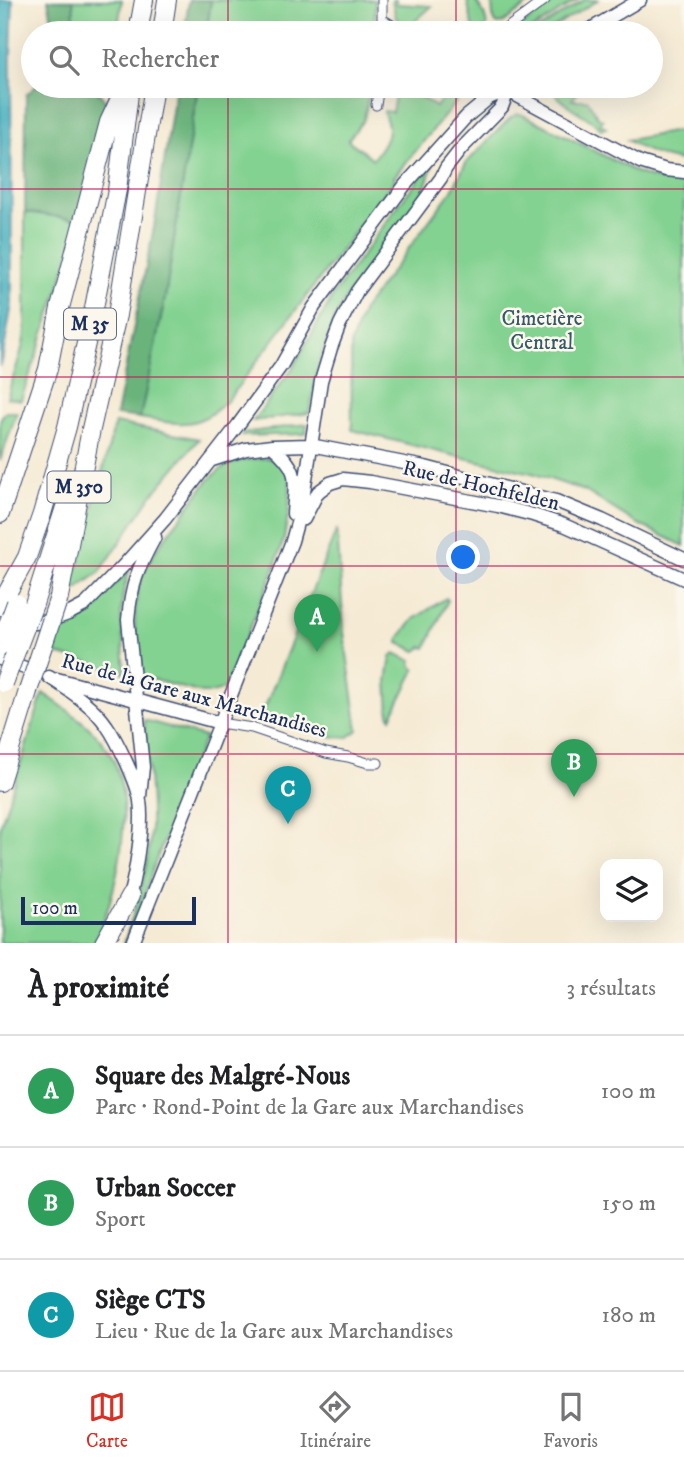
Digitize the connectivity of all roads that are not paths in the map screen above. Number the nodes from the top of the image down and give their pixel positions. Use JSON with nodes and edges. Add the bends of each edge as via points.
{"nodes":[{"id":1,"x":144,"y":0,"type":"edge"},
{"id":2,"x":167,"y":0,"type":"edge"},
{"id":3,"x":382,"y":0,"type":"edge"},
{"id":4,"x":545,"y":0,"type":"edge"},
{"id":5,"x":640,"y":0,"type":"edge"},
{"id":6,"x":382,"y":19,"type":"joint"},
{"id":7,"x":140,"y":21,"type":"edge"},
{"id":8,"x":164,"y":21,"type":"edge"},
{"id":9,"x":385,"y":21,"type":"edge"},
{"id":10,"x":516,"y":21,"type":"edge"},
{"id":11,"x":604,"y":21,"type":"edge"},
{"id":12,"x":122,"y":98,"type":"edge"},
{"id":13,"x":127,"y":98,"type":"edge"},
{"id":14,"x":152,"y":98,"type":"edge"},
{"id":15,"x":377,"y":98,"type":"edge"},
{"id":16,"x":489,"y":98,"type":"edge"},
{"id":17,"x":504,"y":98,"type":"edge"},
{"id":18,"x":527,"y":98,"type":"edge"},
{"id":19,"x":376,"y":106,"type":"dead end"},
{"id":20,"x":684,"y":172,"type":"edge"},
{"id":21,"x":91,"y":429,"type":"junction"},
{"id":22,"x":310,"y":444,"type":"junction"},
{"id":23,"x":272,"y":446,"type":"junction"},
{"id":24,"x":212,"y":460,"type":"junction"},
{"id":25,"x":0,"y":513,"type":"edge"},
{"id":26,"x":165,"y":519,"type":"junction"},
{"id":27,"x":292,"y":540,"type":"junction"},
{"id":28,"x":684,"y":559,"type":"edge"},
{"id":29,"x":684,"y":579,"type":"edge"},
{"id":30,"x":27,"y":602,"type":"edge"},
{"id":31,"x":0,"y":625,"type":"edge"},
{"id":32,"x":0,"y":646,"type":"edge"},
{"id":33,"x":0,"y":659,"type":"edge"},
{"id":34,"x":49,"y":677,"type":"junction"},
{"id":35,"x":13,"y":688,"type":"edge"},
{"id":36,"x":136,"y":699,"type":"junction"},
{"id":37,"x":220,"y":723,"type":"junction"},
{"id":38,"x":0,"y":740,"type":"edge"},
{"id":39,"x":379,"y":763,"type":"dead end"},
{"id":40,"x":0,"y":782,"type":"edge"},
{"id":41,"x":140,"y":799,"type":"junction"},
{"id":42,"x":130,"y":896,"type":"junction"},
{"id":43,"x":104,"y":943,"type":"edge"},
{"id":44,"x":113,"y":943,"type":"edge"},
{"id":45,"x":133,"y":943,"type":"edge"}],
"edges":[{"from":1,"to":7,"type":"highway"},
{"from":2,"to":8,"type":"highway"},
{"from":3,"to":6,"type":"street"},
{"from":4,"to":10,"type":"street"},
{"from":5,"to":11,"type":"main road"},
{"from":6,"to":9,"type":"street"},
{"from":12,"to":25,"type":"highway","via":[[109,122],[48,369]]},
{"from":13,"to":30,"type":"highway","number":"M 35","via":[[117,190],[78,383],[27,557]]},
{"from":14,"to":21,"type":"highway","number":"M 35","via":[[117,315]]},
{"from":15,"to":19,"type":"street"},
{"from":16,"to":24,"type":"main road","via":[[405,185],[314,307],[281,366]]},
{"from":17,"to":22,"type":"main road","via":[[502,107],[446,168],[350,303],[323,371]]},
{"from":18,"to":20,"type":"main road","via":[[640,162]]},
{"from":21,"to":30,"type":"highway","number":"M 35"},
{"from":21,"to":30,"type":"highway","number":"M 350","via":[[68,545]]},
{"from":22,"to":23,"type":"main road","name":"Rue de Hochfelden"},
{"from":22,"to":27,"type":"main road"},
{"from":22,"to":28,"type":"main road","name":"Rue de Hochfelden","via":[[425,467],[555,502]]},
{"from":23,"to":24,"type":"main road","name":"Rue de Hochfelden"},
{"from":23,"to":27,"type":"main road","via":[[287,459],[295,477]]},
{"from":24,"to":26,"type":"main road"},
{"from":26,"to":31,"type":"main road","via":[[85,605],[49,621]]},
{"from":26,"to":36,"type":"main road","via":[[135,576],[130,596]]},
{"from":27,"to":29,"type":"main road","name":"Rue de Hochfelden","via":[[318,492],[338,480],[352,480],[533,515]]},
{"from":27,"to":37,"type":"main road"},
{"from":30,"to":32,"type":"highway","number":"M 35","bridge":true},
{"from":30,"to":35,"type":"highway","number":"M 35","bridge":true},
{"from":30,"to":35,"type":"highway","bridge":true},
{"from":33,"to":34,"type":"main road","name":"Rue de la Gare aux Marchandises"},
{"from":34,"to":36,"type":"main road","name":"Rue de la Gare aux Marchandises"},
{"from":34,"to":41,"type":"main road","via":[[75,694],[107,726]]},
{"from":35,"to":38,"type":"highway"},
{"from":35,"to":40,"type":"highway"},
{"from":36,"to":37,"type":"main road","name":"Rue de la Gare aux Marchandises"},
{"from":36,"to":41,"type":"main road","via":[[143,767]]},
{"from":37,"to":39,"type":"street","name":"Rue de la Gare aux Marchandises"},
{"from":37,"to":45,"type":"main road"},
{"from":41,"to":42,"type":"main road","via":[[139,845]]},
{"from":42,"to":43,"type":"highway"},
{"from":42,"to":44,"type":"main road"}]}
